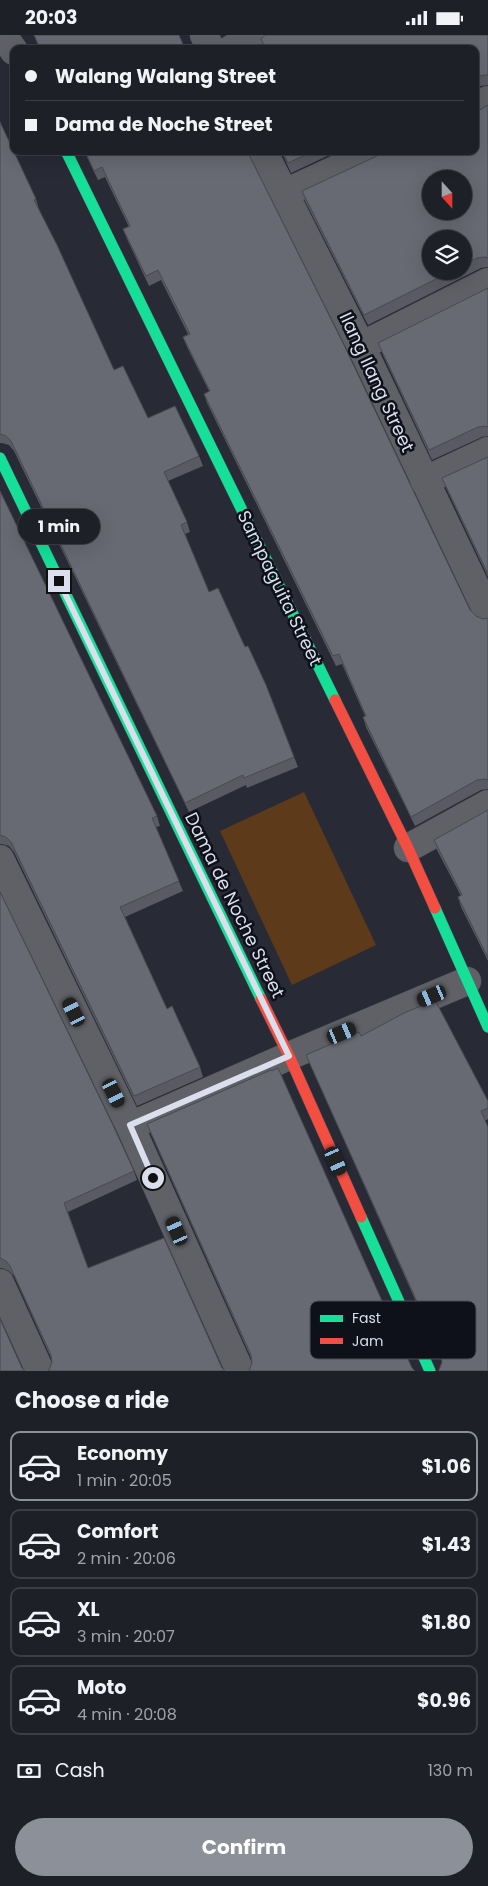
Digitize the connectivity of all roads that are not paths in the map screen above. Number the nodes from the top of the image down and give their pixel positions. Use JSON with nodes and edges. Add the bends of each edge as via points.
{"nodes":[{"id":1,"x":257,"y":35,"type":"edge"},
{"id":2,"x":238,"y":45,"type":"edge"},
{"id":3,"x":68,"y":155,"type":"edge"},
{"id":4,"x":266,"y":155,"type":"edge"},
{"id":5,"x":367,"y":155,"type":"edge"},
{"id":6,"x":285,"y":193,"type":"junction"},
{"id":7,"x":488,"y":282,"type":"edge"},
{"id":8,"x":361,"y":346,"type":"junction"},
{"id":9,"x":488,"y":451,"type":"edge"},
{"id":10,"x":0,"y":459,"type":"edge"},
{"id":11,"x":424,"y":481,"type":"junction"},
{"id":12,"x":488,"y":613,"type":"edge"},
{"id":13,"x":488,"y":804,"type":"edge"},
{"id":14,"x":408,"y":848,"type":"junction"},
{"id":15,"x":0,"y":859,"type":"edge"},
{"id":16,"x":467,"y":981,"type":"junction"},
{"id":17,"x":488,"y":1027,"type":"edge"},
{"id":18,"x":289,"y":1056,"type":"junction"},
{"id":19,"x":130,"y":1125,"type":"junction"},
{"id":20,"x":0,"y":1283,"type":"edge"},
{"id":21,"x":399,"y":1301,"type":"edge"},
{"id":22,"x":425,"y":1359,"type":"edge"},
{"id":23,"x":40,"y":1371,"type":"edge"},
{"id":24,"x":240,"y":1371,"type":"edge"},
{"id":25,"x":430,"y":1371,"type":"edge"}],
"edges":[{"from":1,"to":2,"type":"street"},
{"from":3,"to":14,"type":"street","name":"Sampaguita Street"},
{"from":4,"to":6,"type":"street","name":"Ilang Ilang Street"},
{"from":5,"to":6,"type":"street"},
{"from":6,"to":8,"type":"street","name":"Ilang Ilang Street"},
{"from":7,"to":8,"type":"street"},
{"from":8,"to":11,"type":"street","name":"Ilang Ilang Street"},
{"from":9,"to":11,"type":"street"},
{"from":10,"to":18,"type":"street","name":"Dama de Noche Street"},
{"from":11,"to":12,"type":"street","name":"Ilang Ilang Street"},
{"from":13,"to":14,"type":"street"},
{"from":14,"to":16,"type":"street","name":"Sampaguita Street"},
{"from":15,"to":19,"type":"street"},
{"from":16,"to":17,"type":"street","name":"Sampaguita Street"},
{"from":16,"to":18,"type":"street"},
{"from":18,"to":19,"type":"street"},
{"from":18,"to":21,"type":"street","name":"Dama de Noche Street"},
{"from":19,"to":24,"type":"street"},
{"from":20,"to":23,"type":"street"},
{"from":22,"to":25,"type":"street","name":"Dama de Noche Street"}]}
